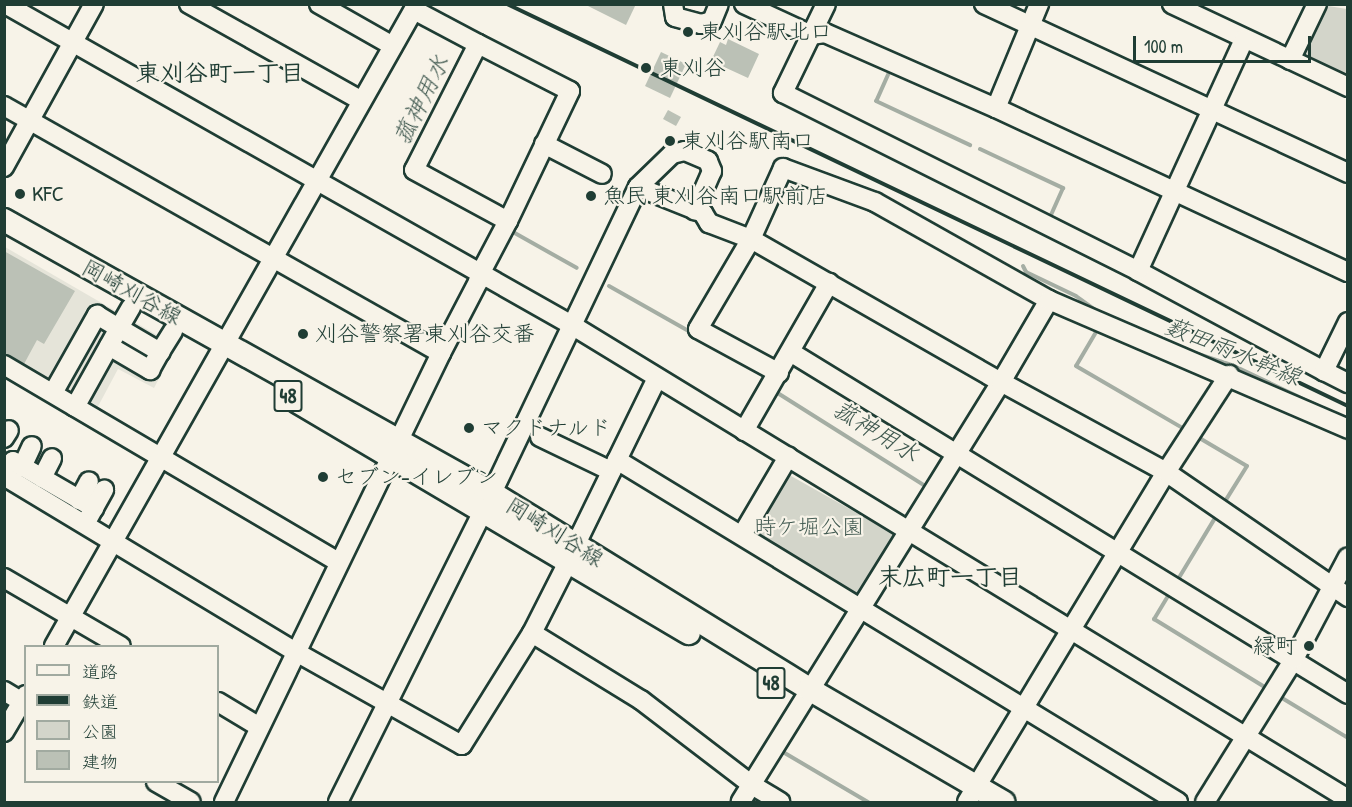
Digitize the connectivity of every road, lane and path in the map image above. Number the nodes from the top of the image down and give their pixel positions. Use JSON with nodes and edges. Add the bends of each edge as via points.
{"nodes":[{"id":1,"x":5,"y":4,"type":"edge"},
{"id":2,"x":94,"y":4,"type":"edge"},
{"id":3,"x":319,"y":4,"type":"edge"},
{"id":4,"x":673,"y":4,"type":"edge"},
{"id":5,"x":719,"y":4,"type":"edge"},
{"id":6,"x":744,"y":4,"type":"edge"},
{"id":7,"x":826,"y":4,"type":"edge"},
{"id":8,"x":984,"y":4,"type":"edge"},
{"id":9,"x":1039,"y":4,"type":"edge"},
{"id":10,"x":1172,"y":4,"type":"edge"},
{"id":11,"x":1317,"y":4,"type":"edge"},
{"id":12,"x":190,"y":5,"type":"edge"},
{"id":13,"x":415,"y":7,"type":"edge"},
{"id":14,"x":1029,"y":24,"type":"junction"},
{"id":15,"x":811,"y":35,"type":"junction"},
{"id":16,"x":1244,"y":39,"type":"junction"},
{"id":17,"x":74,"y":44,"type":"junction"},
{"id":18,"x":478,"y":44,"type":"junction"},
{"id":19,"x":393,"y":46,"type":"junction"},
{"id":20,"x":1290,"y":60,"type":"junction"},
{"id":21,"x":1347,"y":87,"type":"edge"},
{"id":22,"x":362,"y":101,"type":"junction"},
{"id":23,"x":4,"y":106,"type":"edge"},
{"id":24,"x":996,"y":108,"type":"junction"},
{"id":25,"x":1214,"y":112,"type":"junction"},
{"id":26,"x":30,"y":121,"type":"junction"},
{"id":27,"x":544,"y":144,"type":"junction"},
{"id":28,"x":4,"y":167,"type":"edge"},
{"id":29,"x":1347,"y":173,"type":"edge"},
{"id":30,"x":602,"y":174,"type":"dead end"},
{"id":31,"x":317,"y":181,"type":"junction"},
{"id":32,"x":638,"y":187,"type":"junction"},
{"id":33,"x":1176,"y":190,"type":"junction"},
{"id":34,"x":695,"y":210,"type":"junction"},
{"id":35,"x":4,"y":220,"type":"edge"},
{"id":36,"x":507,"y":220,"type":"junction"},
{"id":37,"x":4,"y":237,"type":"edge"},
{"id":38,"x":751,"y":239,"type":"junction"},
{"id":39,"x":273,"y":257,"type":"junction"},
{"id":40,"x":1138,"y":272,"type":"junction"},
{"id":41,"x":1347,"y":272,"type":"edge"},
{"id":42,"x":480,"y":274,"type":"junction"},
{"id":43,"x":829,"y":283,"type":"junction"},
{"id":44,"x":1049,"y":300,"type":"junction"},
{"id":45,"x":131,"y":307,"type":"junction"},
{"id":46,"x":1347,"y":322,"type":"edge"},
{"id":47,"x":570,"y":324,"type":"junction"},
{"id":48,"x":119,"y":328,"type":"junction"},
{"id":49,"x":173,"y":331,"type":"junction"},
{"id":50,"x":109,"y":346,"type":"junction"},
{"id":51,"x":220,"y":350,"type":"junction"},
{"id":52,"x":160,"y":352,"type":"junction"},
{"id":53,"x":441,"y":353,"type":"junction"},
{"id":54,"x":792,"y":353,"type":"junction"},
{"id":55,"x":4,"y":365,"type":"edge"},
{"id":56,"x":1324,"y":371,"type":"junction"},
{"id":57,"x":779,"y":373,"type":"junction"},
{"id":58,"x":1229,"y":375,"type":"junction"},
{"id":59,"x":657,"y":378,"type":"junction"},
{"id":60,"x":1001,"y":382,"type":"junction"},
{"id":61,"x":1347,"y":383,"type":"edge"},
{"id":62,"x":53,"y":393,"type":"junction"},
{"id":63,"x":75,"y":407,"type":"junction"},
{"id":64,"x":1347,"y":429,"type":"edge"},
{"id":65,"x":744,"y":431,"type":"junction"},
{"id":66,"x":540,"y":437,"type":"dead end"},
{"id":67,"x":32,"y":446,"type":"dead end"},
{"id":68,"x":396,"y":448,"type":"junction"},
{"id":69,"x":955,"y":454,"type":"junction"},
{"id":70,"x":788,"y":457,"type":"junction"},
{"id":71,"x":52,"y":458,"type":"dead end"},
{"id":72,"x":160,"y":459,"type":"junction"},
{"id":73,"x":614,"y":466,"type":"junction"},
{"id":74,"x":22,"y":467,"type":"junction"},
{"id":75,"x":1166,"y":472,"type":"junction"},
{"id":76,"x":4,"y":476,"type":"edge"},
{"id":77,"x":42,"y":478,"type":"junction"},
{"id":78,"x":97,"y":485,"type":"dead end"},
{"id":79,"x":78,"y":500,"type":"junction"},
{"id":80,"x":488,"y":501,"type":"junction"},
{"id":81,"x":908,"y":529,"type":"junction"},
{"id":82,"x":742,"y":536,"type":"junction"},
{"id":83,"x":114,"y":540,"type":"junction"},
{"id":84,"x":573,"y":552,"type":"junction"},
{"id":85,"x":1118,"y":554,"type":"junction"},
{"id":86,"x":1347,"y":558,"type":"edge"},
{"id":87,"x":339,"y":562,"type":"junction"},
{"id":88,"x":4,"y":578,"type":"edge"},
{"id":89,"x":1340,"y":592,"type":"edge"},
{"id":90,"x":862,"y":608,"type":"junction"},
{"id":91,"x":71,"y":617,"type":"junction"},
{"id":92,"x":1070,"y":632,"type":"junction"},
{"id":93,"x":532,"y":633,"type":"junction"},
{"id":94,"x":55,"y":645,"type":"edge"},
{"id":95,"x":119,"y":645,"type":"edge"},
{"id":96,"x":296,"y":652,"type":"junction"},
{"id":97,"x":1294,"y":659,"type":"junction"},
{"id":98,"x":4,"y":691,"type":"edge"},
{"id":99,"x":1347,"y":694,"type":"edge"},
{"id":100,"x":806,"y":695,"type":"junction"},
{"id":101,"x":24,"y":700,"type":"edge"},
{"id":102,"x":388,"y":700,"type":"junction"},
{"id":103,"x":219,"y":703,"type":"edge"},
{"id":104,"x":1023,"y":711,"type":"junction"},
{"id":105,"x":258,"y":726,"type":"junction"},
{"id":106,"x":4,"y":732,"type":"edge"},
{"id":107,"x":1245,"y":740,"type":"junction"},
{"id":108,"x":158,"y":783,"type":"edge"},
{"id":109,"x":752,"y":785,"type":"junction"},
{"id":110,"x":972,"y":798,"type":"edge"},
{"id":111,"x":1347,"y":800,"type":"edge"},
{"id":112,"x":191,"y":802,"type":"edge"},
{"id":113,"x":224,"y":802,"type":"edge"},
{"id":114,"x":338,"y":802,"type":"edge"},
{"id":115,"x":741,"y":802,"type":"edge"},
{"id":116,"x":780,"y":802,"type":"edge"},
{"id":117,"x":1003,"y":802,"type":"edge"},
{"id":118,"x":1178,"y":802,"type":"edge"},
{"id":119,"x":1206,"y":802,"type":"edge"}],
"edges":[{"from":1,"to":17,"type":"street"},
{"from":2,"to":17,"type":"street"},
{"from":3,"to":19,"type":"street"},
{"from":4,"to":5,"type":"street","via":[[675,17],[701,24],[712,21]]},
{"from":6,"to":15,"type":"street"},
{"from":7,"to":15,"type":"street"},
{"from":8,"to":14,"type":"street"},
{"from":9,"to":14,"type":"street"},
{"from":10,"to":16,"type":"street"},
{"from":11,"to":20,"type":"street"},
{"from":12,"to":22,"type":"street"},
{"from":13,"to":18,"type":"street"},
{"from":13,"to":19,"type":"street"},
{"from":14,"to":24,"type":"street"},
{"from":14,"to":25,"type":"street"},
{"from":15,"to":24,"type":"street","via":[[825,33]]},
{"from":15,"to":40,"type":"street","via":[[783,93]]},
{"from":16,"to":20,"type":"street"},
{"from":16,"to":25,"type":"street"},
{"from":17,"to":26,"type":"street"},
{"from":17,"to":31,"type":"street"},
{"from":18,"to":27,"type":"street","via":[[570,91]]},
{"from":18,"to":36,"type":"street","via":[[414,170]]},
{"from":19,"to":22,"type":"street"},
{"from":20,"to":21,"type":"street"},
{"from":22,"to":31,"type":"street"},
{"from":23,"to":26,"type":"street"},
{"from":24,"to":33,"type":"street"},
{"from":25,"to":29,"type":"street"},
{"from":25,"to":33,"type":"street"},
{"from":26,"to":28,"type":"street"},
{"from":26,"to":39,"type":"street"},
{"from":27,"to":30,"type":"street"},
{"from":27,"to":36,"type":"street"},
{"from":31,"to":39,"type":"street"},
{"from":31,"to":42,"type":"street"},
{"from":32,"to":34,"type":"street"},
{"from":32,"to":34,"type":"street","via":[[672,154],[685,151],[708,161],[712,171]]},
{"from":32,"to":47,"type":"street"},
{"from":33,"to":40,"type":"street"},
{"from":33,"to":41,"type":"street"},
{"from":34,"to":38,"type":"street","via":[[703,213],[709,223]]},
{"from":35,"to":51,"type":"main road","name":"岡崎刈谷線","number":"48"},
{"from":36,"to":42,"type":"street"},
{"from":37,"to":45,"type":"main road","name":"岡崎刈谷線","number":"48"},
{"from":38,"to":43,"type":"street"},
{"from":38,"to":44,"type":"street","via":[[783,168],[876,202]]},
{"from":38,"to":57,"type":"street","via":[[698,329]]},
{"from":39,"to":51,"type":"street"},
{"from":39,"to":53,"type":"street"},
{"from":40,"to":56,"type":"street"},
{"from":42,"to":47,"type":"street"},
{"from":42,"to":53,"type":"street"},
{"from":43,"to":54,"type":"street"},
{"from":43,"to":60,"type":"street"},
{"from":44,"to":58,"type":"street"},
{"from":44,"to":60,"type":"street"},
{"from":45,"to":48,"type":"street"},
{"from":45,"to":49,"type":"main road","name":"岡崎刈谷線","number":"48"},
{"from":46,"to":56,"type":"street"},
{"from":47,"to":59,"type":"street"},
{"from":47,"to":80,"type":"street"},
{"from":48,"to":50,"type":"street"},
{"from":48,"to":52,"type":"street"},
{"from":48,"to":62,"type":"street","via":[[97,315]]},
{"from":49,"to":51,"type":"main road","name":"岡崎刈谷線","number":"48"},
{"from":49,"to":52,"type":"street"},
{"from":50,"to":52,"type":"street","via":[[150,370]]},
{"from":50,"to":63,"type":"street"},
{"from":51,"to":68,"type":"main road","name":"岡崎刈谷線","number":"48"},
{"from":51,"to":72,"type":"street"},
{"from":53,"to":68,"type":"street"},
{"from":54,"to":57,"type":"street"},
{"from":54,"to":69,"type":"street"},
{"from":55,"to":62,"type":"street"},
{"from":56,"to":61,"type":"street"},
{"from":57,"to":65,"type":"street"},
{"from":58,"to":64,"type":"street"},
{"from":58,"to":75,"type":"street"},
{"from":59,"to":65,"type":"street"},
{"from":59,"to":73,"type":"street"},
{"from":60,"to":69,"type":"street"},
{"from":60,"to":75,"type":"street"},
{"from":62,"to":63,"type":"street"},
{"from":63,"to":72,"type":"street"},
{"from":65,"to":70,"type":"street"},
{"from":66,"to":73,"type":"street"},
{"from":67,"to":74,"type":"street"},
{"from":68,"to":80,"type":"main road","name":"岡崎刈谷線","number":"48"},
{"from":68,"to":87,"type":"street"},
{"from":69,"to":81,"type":"street"},
{"from":69,"to":85,"type":"street"},
{"from":70,"to":81,"type":"street"},
{"from":70,"to":82,"type":"street"},
{"from":71,"to":77,"type":"street"},
{"from":72,"to":83,"type":"street"},
{"from":72,"to":87,"type":"street"},
{"from":73,"to":82,"type":"street"},
{"from":73,"to":84,"type":"street"},
{"from":74,"to":76,"type":"street","via":[[13,461]]},
{"from":74,"to":77,"type":"street"},
{"from":75,"to":85,"type":"street"},
{"from":75,"to":89,"type":"street"},
{"from":76,"to":79,"type":"street"},
{"from":77,"to":79,"type":"street"},
{"from":78,"to":79,"type":"street"},
{"from":79,"to":83,"type":"street"},
{"from":80,"to":84,"type":"main road","name":"岡崎刈谷線","number":"48"},
{"from":80,"to":102,"type":"street"},
{"from":81,"to":90,"type":"street"},
{"from":81,"to":92,"type":"street"},
{"from":82,"to":90,"type":"street"},
{"from":83,"to":91,"type":"street"},
{"from":83,"to":96,"type":"street"},
{"from":84,"to":93,"type":"street"},
{"from":84,"to":100,"type":"main road","name":"岡崎刈谷線","number":"48"},
{"from":85,"to":92,"type":"street"},
{"from":85,"to":97,"type":"street"},
{"from":86,"to":89,"type":"street"},
{"from":87,"to":96,"type":"street"},
{"from":88,"to":91,"type":"street"},
{"from":89,"to":97,"type":"street"},
{"from":90,"to":100,"type":"street"},
{"from":90,"to":104,"type":"street"},
{"from":91,"to":94,"type":"street"},
{"from":91,"to":95,"type":"street"},
{"from":92,"to":104,"type":"street"},
{"from":92,"to":107,"type":"street"},
{"from":93,"to":102,"type":"street","via":[[462,745]]},
{"from":93,"to":109,"type":"street","via":[[641,700]]},
{"from":96,"to":102,"type":"street"},
{"from":96,"to":105,"type":"street"},
{"from":97,"to":99,"type":"street"},
{"from":97,"to":107,"type":"street"},
{"from":98,"to":101,"type":"street"},
{"from":100,"to":109,"type":"street"},
{"from":100,"to":110,"type":"main road","name":"岡崎刈谷線","number":"48"},
{"from":101,"to":106,"type":"street"},
{"from":102,"to":114,"type":"street"},
{"from":103,"to":105,"type":"street"},
{"from":104,"to":110,"type":"street"},
{"from":104,"to":118,"type":"street"},
{"from":105,"to":113,"type":"street"},
{"from":107,"to":111,"type":"street"},
{"from":107,"to":119,"type":"street"},
{"from":108,"to":112,"type":"street"},
{"from":109,"to":115,"type":"street"},
{"from":109,"to":116,"type":"street"},
{"from":110,"to":117,"type":"main road","name":"岡崎刈谷線","number":"48"}]}
